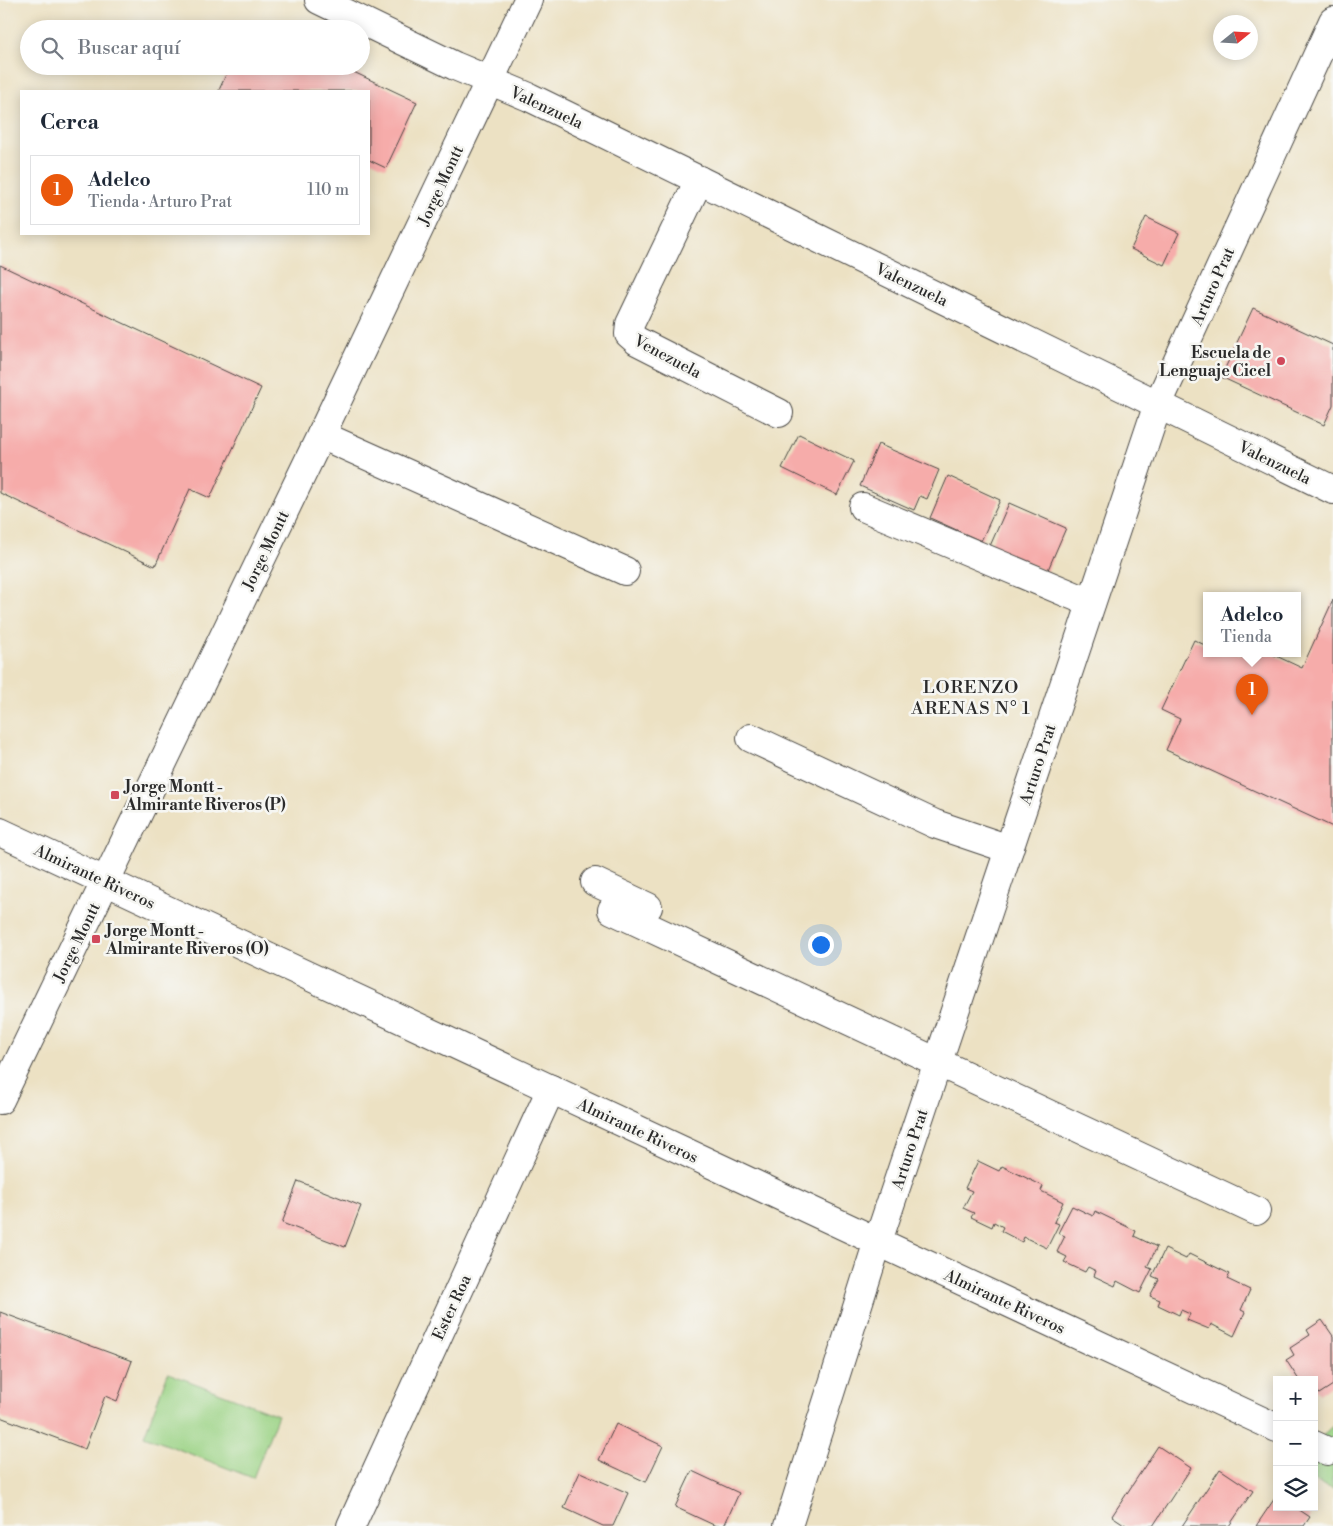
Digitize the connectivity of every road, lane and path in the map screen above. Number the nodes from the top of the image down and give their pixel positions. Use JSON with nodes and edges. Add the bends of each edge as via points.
{"nodes":[{"id":1,"x":319,"y":0,"type":"edge"},
{"id":2,"x":528,"y":0,"type":"edge"},
{"id":3,"x":361,"y":20,"type":"edge"},
{"id":4,"x":1333,"y":21,"type":"edge"},
{"id":5,"x":370,"y":24,"type":"edge"},
{"id":6,"x":489,"y":81,"type":"junction"},
{"id":7,"x":699,"y":180,"type":"junction"},
{"id":8,"x":1158,"y":404,"type":"junction"},
{"id":9,"x":779,"y":413,"type":"dead end"},
{"id":10,"x":321,"y":435,"type":"junction"},
{"id":11,"x":1333,"y":490,"type":"edge"},
{"id":12,"x":863,"y":507,"type":"dead end"},
{"id":13,"x":625,"y":571,"type":"dead end"},
{"id":14,"x":1091,"y":603,"type":"junction"},
{"id":15,"x":751,"y":738,"type":"dead end"},
{"id":16,"x":0,"y":832,"type":"edge"},
{"id":17,"x":1009,"y":849,"type":"junction"},
{"id":18,"x":105,"y":881,"type":"junction"},
{"id":19,"x":595,"y":882,"type":"dead end"},
{"id":20,"x":612,"y":910,"type":"dead end"},
{"id":21,"x":940,"y":1055,"type":"junction"},
{"id":22,"x":551,"y":1089,"type":"junction"},
{"id":23,"x":0,"y":1100,"type":"edge"},
{"id":24,"x":1256,"y":1211,"type":"dead end"},
{"id":25,"x":878,"y":1241,"type":"junction"},
{"id":26,"x":1273,"y":1426,"type":"edge"},
{"id":27,"x":351,"y":1526,"type":"edge"},
{"id":28,"x":788,"y":1526,"type":"edge"}],
"edges":[{"from":1,"to":3,"type":"street"},
{"from":2,"to":6,"type":"street","name":"Jorge Montt"},
{"from":4,"to":8,"type":"street","name":"Arturo Prat"},
{"from":5,"to":6,"type":"street"},
{"from":6,"to":7,"type":"street","name":"Valenzuela","via":[[529,97]]},
{"from":6,"to":10,"type":"street","name":"Jorge Montt"},
{"from":7,"to":8,"type":"street","name":"Valenzuela"},
{"from":7,"to":9,"type":"street","name":"Venezuela","via":[[630,324],[629,334]]},
{"from":8,"to":11,"type":"street","name":"Valenzuela"},
{"from":8,"to":14,"type":"street","name":"Arturo Prat"},
{"from":10,"to":13,"type":"street"},
{"from":10,"to":18,"type":"street","name":"Jorge Montt"},
{"from":12,"to":14,"type":"street"},
{"from":14,"to":17,"type":"street","name":"Arturo Prat"},
{"from":15,"to":17,"type":"street","via":[[935,824]]},
{"from":16,"to":18,"type":"street","name":"Almirante Riveros"},
{"from":17,"to":21,"type":"street","name":"Arturo Prat"},
{"from":18,"to":22,"type":"street","name":"Almirante Riveros"},
{"from":18,"to":23,"type":"street","name":"Jorge Montt"},
{"from":19,"to":21,"type":"street"},
{"from":20,"to":21,"type":"street"},
{"from":21,"to":24,"type":"street"},
{"from":21,"to":25,"type":"street","name":"Arturo Prat"},
{"from":22,"to":25,"type":"street","name":"Almirante Riveros"},
{"from":22,"to":27,"type":"street","name":"Ester Roa"},
{"from":25,"to":26,"type":"street","name":"Almirante Riveros"},
{"from":25,"to":28,"type":"street","name":"Arturo Prat"}]}
